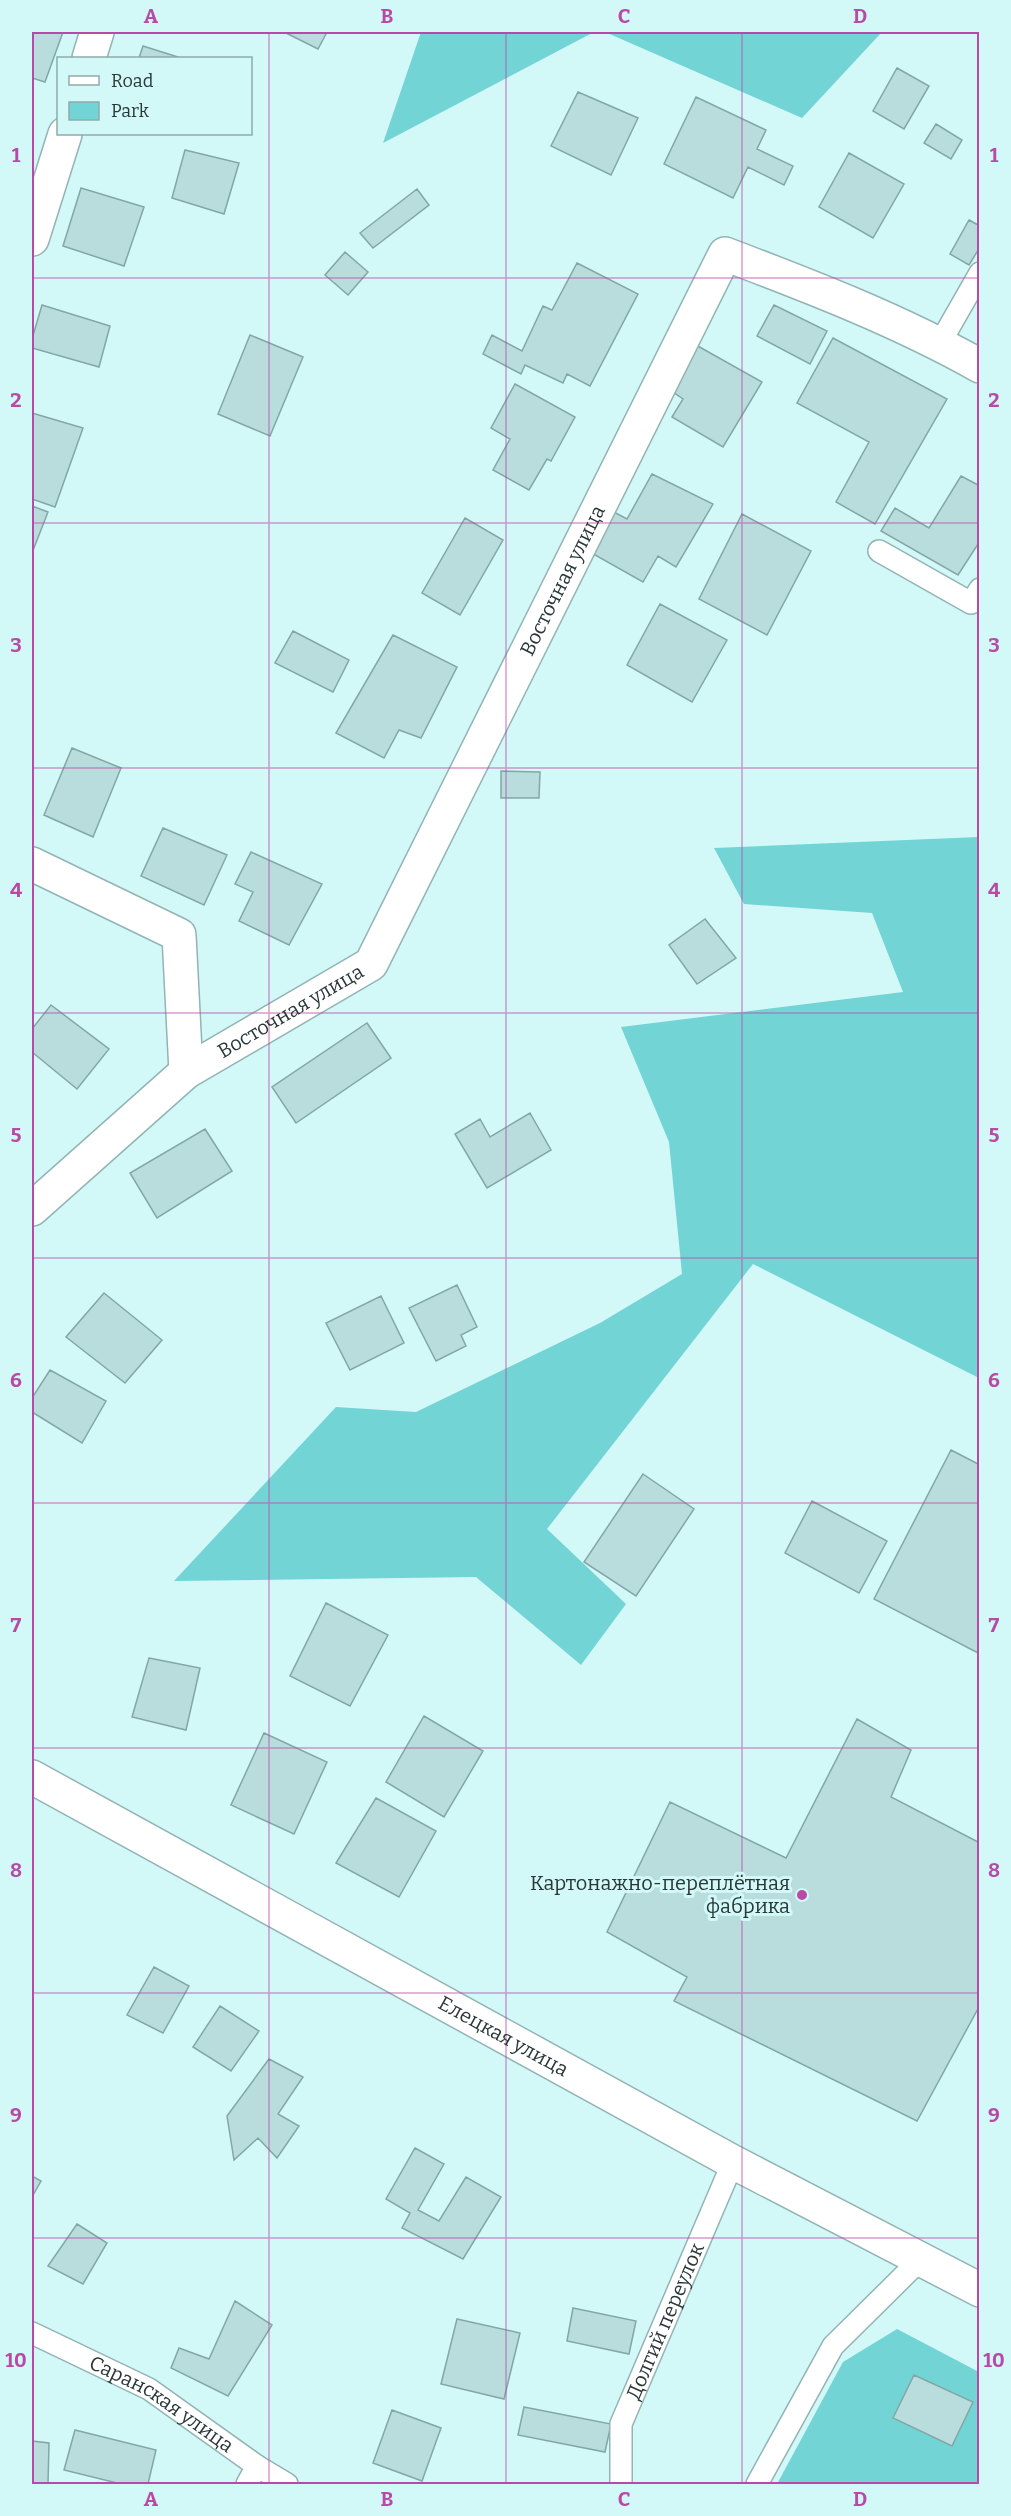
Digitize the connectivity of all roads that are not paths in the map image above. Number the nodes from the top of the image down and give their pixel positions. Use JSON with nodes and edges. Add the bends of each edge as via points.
{"nodes":[{"id":1,"x":97,"y":32,"type":"edge"},
{"id":2,"x":89,"y":57,"type":"edge"},
{"id":3,"x":65,"y":135,"type":"edge"},
{"id":4,"x":32,"y":239,"type":"edge"},
{"id":5,"x":980,"y":273,"type":"edge"},
{"id":6,"x":940,"y":343,"type":"junction"},
{"id":7,"x":980,"y":366,"type":"edge"},
{"id":8,"x":879,"y":551,"type":"dead end"},
{"id":9,"x":980,"y":589,"type":"edge"},
{"id":10,"x":32,"y":864,"type":"edge"},
{"id":11,"x":186,"y":1072,"type":"junction"},
{"id":12,"x":32,"y":1209,"type":"edge"},
{"id":13,"x":32,"y":1777,"type":"edge"},
{"id":14,"x":733,"y":2162,"type":"junction"},
{"id":15,"x":922,"y":2258,"type":"junction"},
{"id":16,"x":980,"y":2290,"type":"edge"},
{"id":17,"x":32,"y":2333,"type":"edge"},
{"id":18,"x":252,"y":2475,"type":"edge"},
{"id":19,"x":287,"y":2484,"type":"edge"},
{"id":20,"x":621,"y":2484,"type":"edge"},
{"id":21,"x":757,"y":2484,"type":"edge"}],
"edges":[{"from":1,"to":2,"type":"street"},
{"from":3,"to":4,"type":"street"},
{"from":5,"to":6,"type":"lane"},
{"from":6,"to":7,"type":"street","name":"Восточная улица"},
{"from":6,"to":11,"type":"street","name":"Восточная улица","via":[[842,298],[724,254],[371,964]]},
{"from":8,"to":9,"type":"lane","via":[[971,603]]},
{"from":10,"to":11,"type":"street","via":[[179,935]]},
{"from":11,"to":12,"type":"street"},
{"from":13,"to":14,"type":"street","name":"Елецкая улица"},
{"from":14,"to":15,"type":"street","name":"Елецкая улица"},
{"from":14,"to":20,"type":"lane","name":"Долгий переулок","via":[[621,2424]]},
{"from":15,"to":16,"type":"street","name":"Елецкая улица"},
{"from":15,"to":21,"type":"lane","via":[[833,2346]]},
{"from":17,"to":18,"type":"lane","name":"Саранская улица","via":[[150,2389]]},
{"from":18,"to":19,"type":"lane","name":"Саранская улица"}]}
